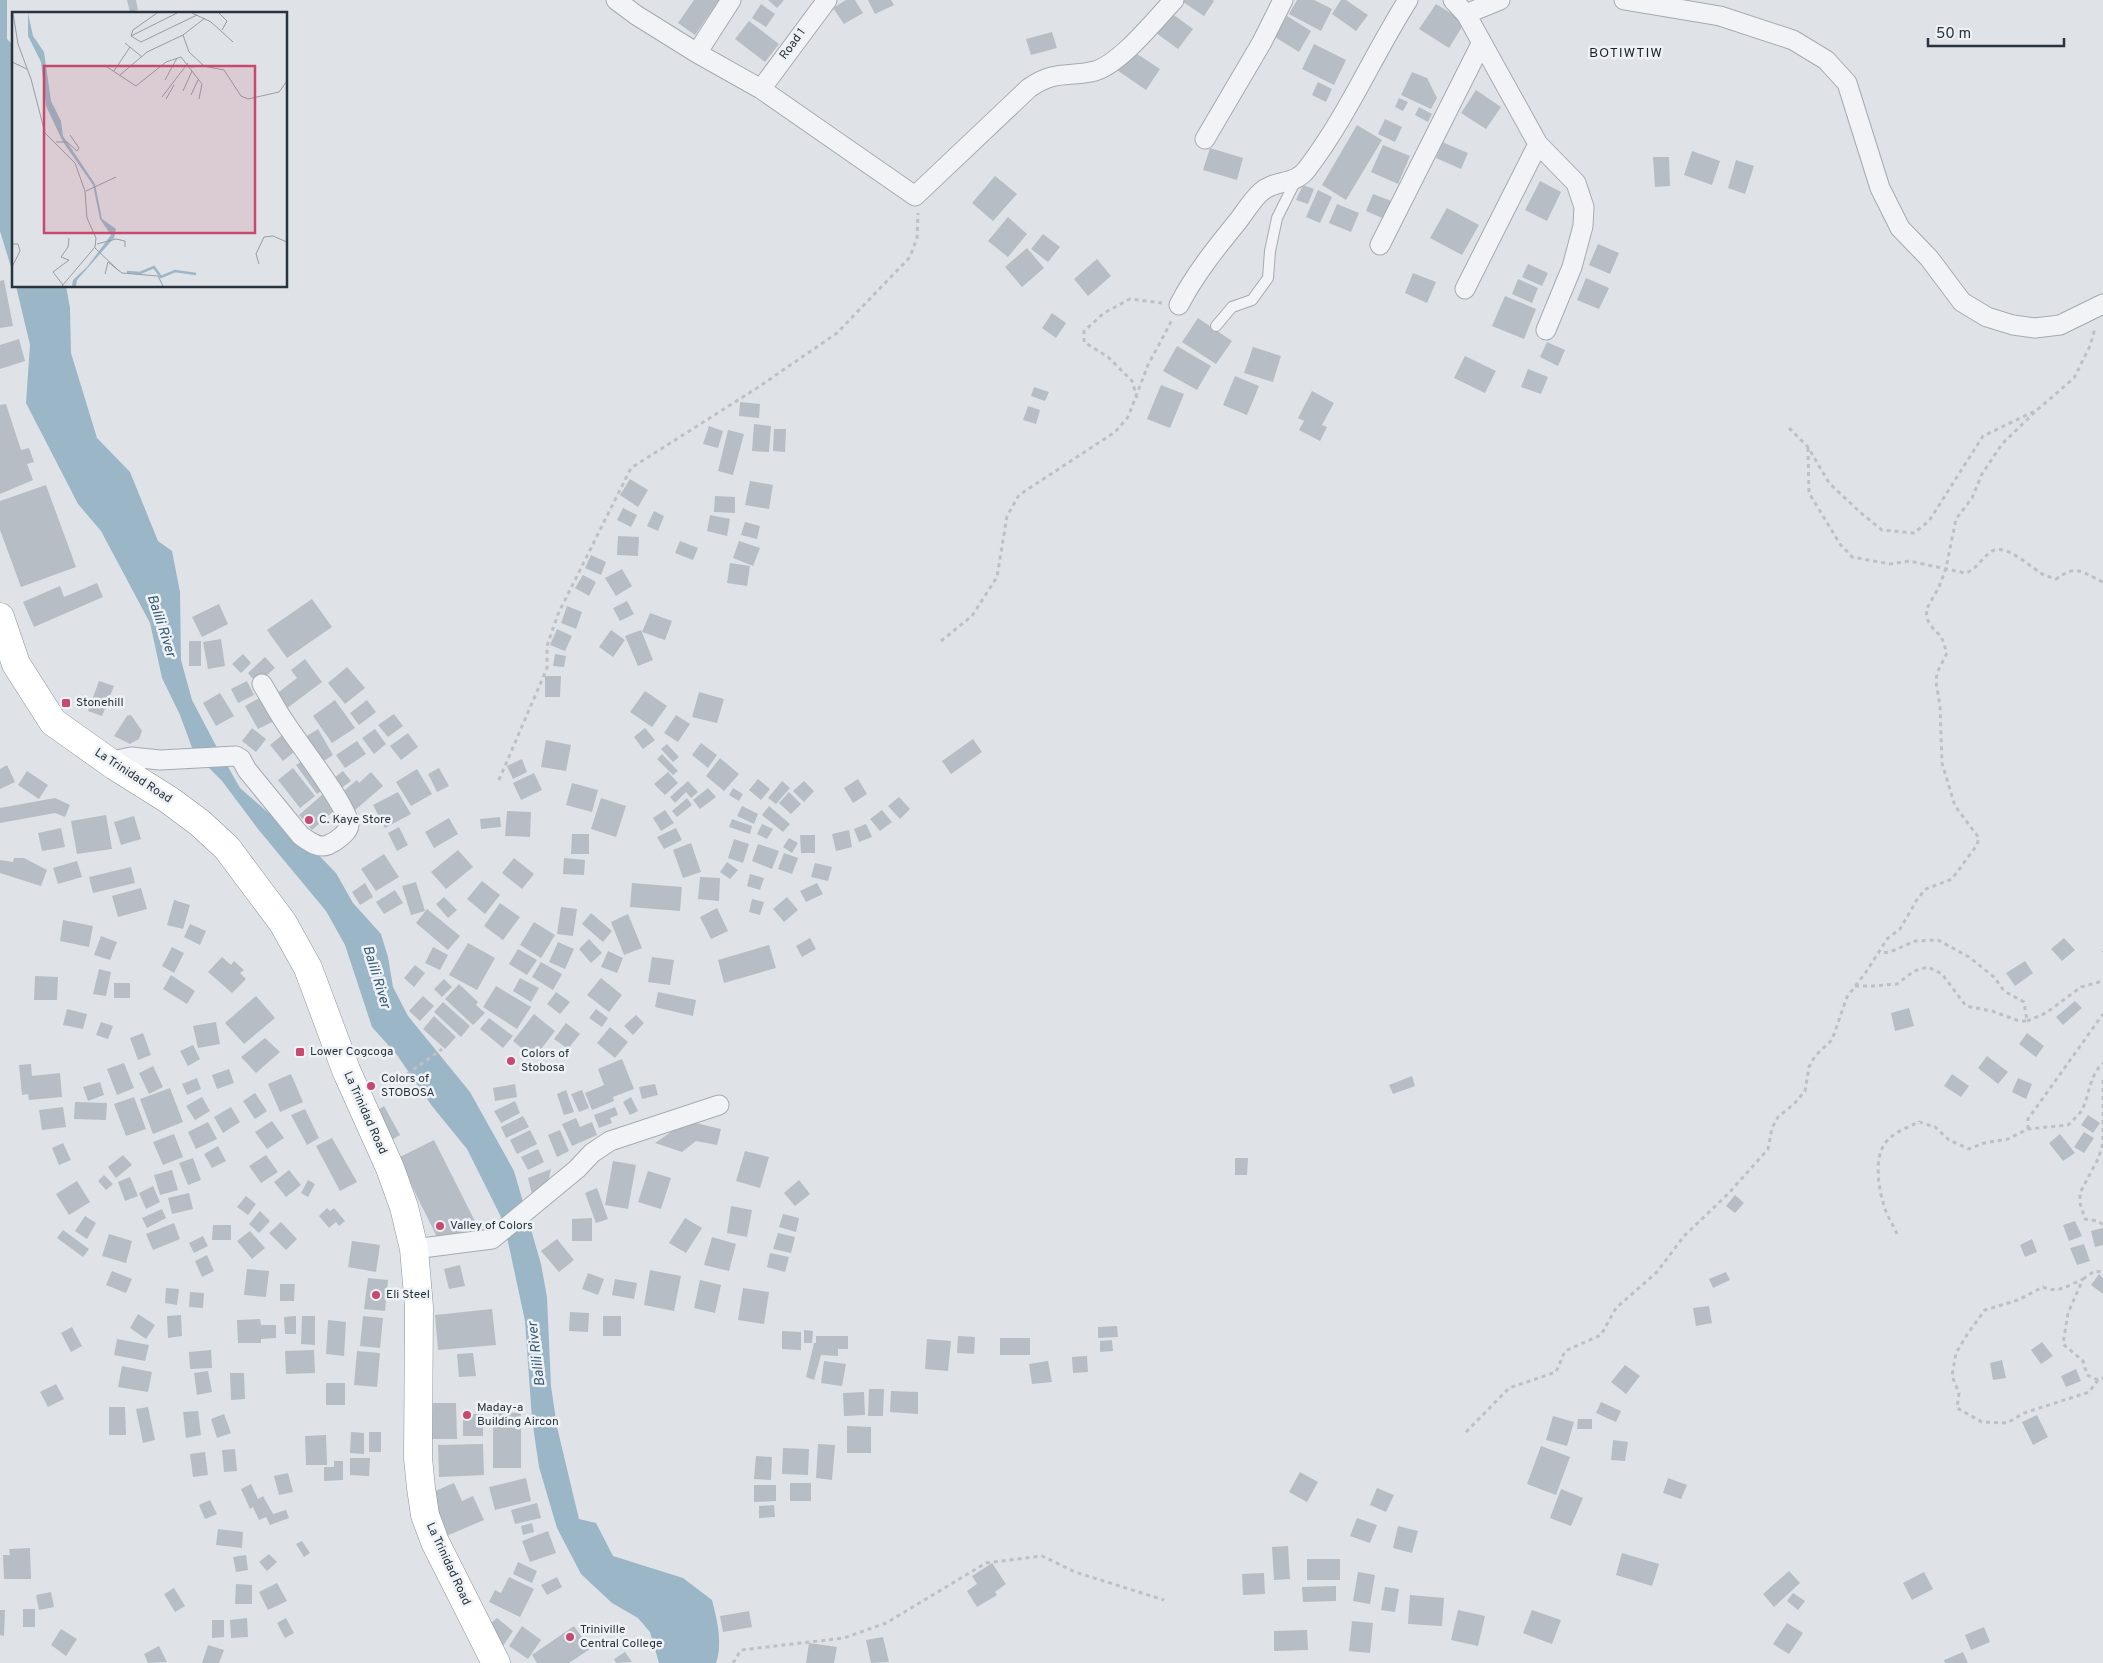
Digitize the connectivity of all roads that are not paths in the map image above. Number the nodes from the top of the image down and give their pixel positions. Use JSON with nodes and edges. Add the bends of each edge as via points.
{"nodes":[{"id":1,"x":616,"y":0,"type":"edge"},
{"id":2,"x":731,"y":0,"type":"edge"},
{"id":3,"x":827,"y":0,"type":"edge"},
{"id":4,"x":1174,"y":0,"type":"edge"},
{"id":5,"x":1283,"y":0,"type":"edge"},
{"id":6,"x":1408,"y":0,"type":"edge"},
{"id":7,"x":1500,"y":0,"type":"edge"},
{"id":8,"x":1624,"y":0,"type":"edge"},
{"id":9,"x":1459,"y":7,"type":"edge"},
{"id":10,"x":1481,"y":44,"type":"junction"},
{"id":11,"x":697,"y":53,"type":"junction"},
{"id":12,"x":761,"y":88,"type":"junction"},
{"id":13,"x":1205,"y":139,"type":"dead end"},
{"id":14,"x":1538,"y":144,"type":"junction"},
{"id":15,"x":1296,"y":180,"type":"junction"},
{"id":16,"x":1380,"y":245,"type":"dead end"},
{"id":17,"x":1465,"y":289,"type":"dead end"},
{"id":18,"x":1179,"y":305,"type":"road end"},
{"id":19,"x":2096,"y":307,"type":"edge"},
{"id":20,"x":1216,"y":326,"type":"dead end"},
{"id":21,"x":1546,"y":330,"type":"dead end"},
{"id":22,"x":0,"y":617,"type":"edge"},
{"id":23,"x":262,"y":684,"type":"dead end"},
{"id":24,"x":115,"y":766,"type":"junction"},
{"id":25,"x":719,"y":1106,"type":"dead end"},
{"id":26,"x":414,"y":1249,"type":"junction"},
{"id":27,"x":496,"y":1663,"type":"edge"}],
"edges":[{"from":1,"to":11,"type":"street"},
{"from":2,"to":11,"type":"street"},
{"from":3,"to":12,"type":"street","name":"Road 1"},
{"from":4,"to":12,"type":"street","via":[[1110,65],[1094,71],[1057,74],[1043,78],[1029,88],[915,196]]},
{"from":5,"to":13,"type":"street"},
{"from":6,"to":15,"type":"street","via":[[1328,137],[1306,171]]},
{"from":7,"to":9,"type":"street"},
{"from":8,"to":19,"type":"street","via":[[1720,16],[1793,40],[1826,60],[1847,83],[1880,188],[1900,228],[1929,258],[1962,302],[1987,316],[2035,328],[2060,325]]},
{"from":9,"to":10,"type":"street"},
{"from":10,"to":14,"type":"street"},
{"from":10,"to":16,"type":"street"},
{"from":11,"to":12,"type":"street"},
{"from":14,"to":17,"type":"street"},
{"from":14,"to":21,"type":"street","via":[[1576,183],[1584,207],[1583,226],[1572,268]]},
{"from":15,"to":18,"type":"street","via":[[1262,190],[1209,257]]},
{"from":15,"to":20,"type":"lane","via":[[1278,218],[1268,278],[1252,300],[1232,307]]},
{"from":22,"to":24,"type":"highway","name":"La Trinidad Road","via":[[16,664],[53,722]]},
{"from":23,"to":24,"type":"street","via":[[338,802],[349,825],[347,832],[328,846],[312,844],[301,836],[241,759],[232,756],[160,760],[131,757],[121,758]]},
{"from":24,"to":26,"type":"highway","name":"La Trinidad Road","via":[[169,800],[227,848],[283,923],[308,968],[346,1070],[390,1168]]},
{"from":25,"to":26,"type":"street","via":[[610,1141],[492,1239]]},
{"from":26,"to":27,"type":"highway","name":"La Trinidad Road","via":[[419,1306],[420,1488],[435,1542]]}]}
